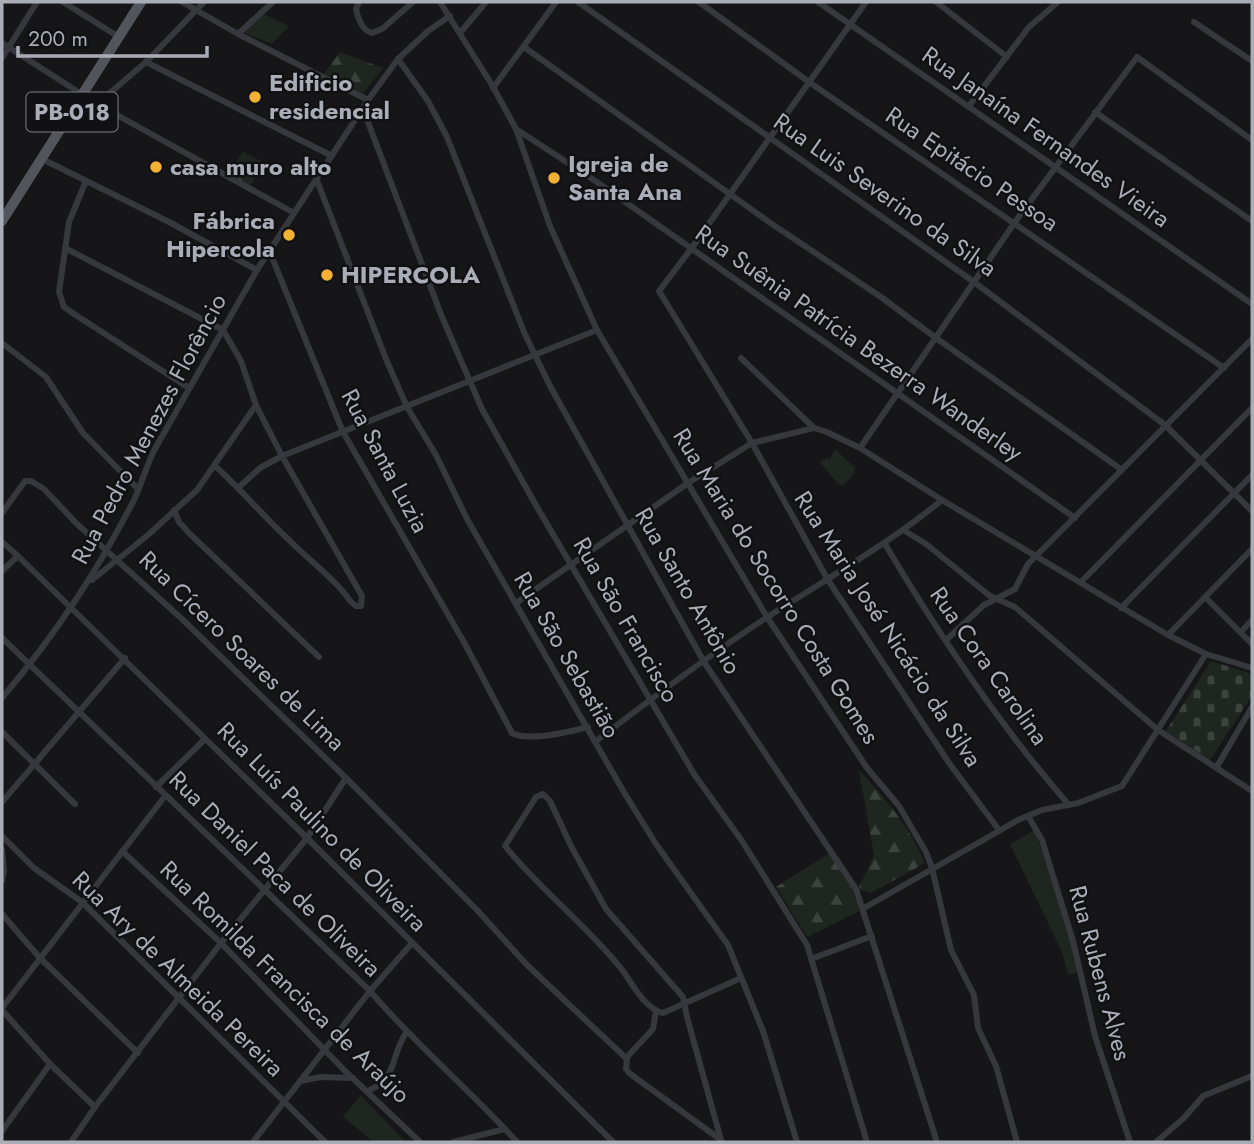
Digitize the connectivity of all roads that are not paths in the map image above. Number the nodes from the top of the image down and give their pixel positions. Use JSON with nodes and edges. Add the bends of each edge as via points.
{"nodes":[{"id":1,"x":37,"y":2,"type":"edge"},
{"id":2,"x":63,"y":2,"type":"edge"},
{"id":3,"x":141,"y":2,"type":"edge"},
{"id":4,"x":182,"y":2,"type":"edge"},
{"id":5,"x":204,"y":2,"type":"edge"},
{"id":6,"x":273,"y":2,"type":"edge"},
{"id":7,"x":359,"y":2,"type":"edge"},
{"id":8,"x":413,"y":2,"type":"edge"},
{"id":9,"x":440,"y":2,"type":"edge"},
{"id":10,"x":486,"y":2,"type":"edge"},
{"id":11,"x":556,"y":2,"type":"edge"},
{"id":12,"x":578,"y":2,"type":"edge"},
{"id":13,"x":699,"y":2,"type":"edge"},
{"id":14,"x":818,"y":2,"type":"edge"},
{"id":15,"x":866,"y":2,"type":"edge"},
{"id":16,"x":936,"y":2,"type":"edge"},
{"id":17,"x":1058,"y":2,"type":"edge"},
{"id":18,"x":195,"y":11,"type":"junction"},
{"id":19,"x":450,"y":16,"type":"junction"},
{"id":20,"x":1194,"y":22,"type":"dead end"},
{"id":21,"x":850,"y":25,"type":"junction"},
{"id":22,"x":460,"y":33,"type":"junction"},
{"id":23,"x":238,"y":34,"type":"junction"},
{"id":24,"x":119,"y":37,"type":"junction"},
{"id":25,"x":5,"y":45,"type":"edge"},
{"id":26,"x":524,"y":47,"type":"junction"},
{"id":27,"x":1007,"y":57,"type":"junction"},
{"id":28,"x":2,"y":58,"type":"edge"},
{"id":29,"x":398,"y":59,"type":"junction"},
{"id":30,"x":1252,"y":61,"type":"edge"},
{"id":31,"x":146,"y":62,"type":"junction"},
{"id":32,"x":809,"y":82,"type":"junction"},
{"id":33,"x":494,"y":88,"type":"junction"},
{"id":34,"x":82,"y":96,"type":"junction"},
{"id":35,"x":368,"y":100,"type":"junction"},
{"id":36,"x":97,"y":104,"type":"junction"},
{"id":37,"x":969,"y":106,"type":"junction"},
{"id":38,"x":363,"y":109,"type":"junction"},
{"id":39,"x":1095,"y":112,"type":"junction"},
{"id":40,"x":516,"y":129,"type":"junction"},
{"id":41,"x":770,"y":137,"type":"junction"},
{"id":42,"x":1252,"y":140,"type":"edge"},
{"id":43,"x":332,"y":156,"type":"junction"},
{"id":44,"x":42,"y":159,"type":"junction"},
{"id":45,"x":1054,"y":167,"type":"junction"},
{"id":46,"x":316,"y":178,"type":"junction"},
{"id":47,"x":86,"y":181,"type":"junction"},
{"id":48,"x":730,"y":195,"type":"junction"},
{"id":49,"x":294,"y":213,"type":"junction"},
{"id":50,"x":2,"y":221,"type":"edge"},
{"id":51,"x":1015,"y":222,"type":"junction"},
{"id":52,"x":1252,"y":222,"type":"edge"},
{"id":53,"x":65,"y":248,"type":"junction"},
{"id":54,"x":691,"y":249,"type":"junction"},
{"id":55,"x":269,"y":250,"type":"junction"},
{"id":56,"x":257,"y":270,"type":"junction"},
{"id":57,"x":974,"y":282,"type":"junction"},
{"id":58,"x":1252,"y":304,"type":"edge"},
{"id":59,"x":223,"y":330,"type":"junction"},
{"id":60,"x":597,"y":330,"type":"junction"},
{"id":61,"x":936,"y":338,"type":"junction"},
{"id":62,"x":1252,"y":339,"type":"edge"},
{"id":63,"x":2,"y":344,"type":"edge"},
{"id":64,"x":534,"y":356,"type":"junction"},
{"id":65,"x":741,"y":358,"type":"dead end"},
{"id":66,"x":1224,"y":368,"type":"junction"},
{"id":67,"x":469,"y":383,"type":"junction"},
{"id":68,"x":189,"y":388,"type":"junction"},
{"id":69,"x":896,"y":393,"type":"junction"},
{"id":70,"x":256,"y":405,"type":"junction"},
{"id":71,"x":407,"y":407,"type":"junction"},
{"id":72,"x":1252,"y":408,"type":"edge"},
{"id":73,"x":1165,"y":425,"type":"junction"},
{"id":74,"x":814,"y":428,"type":"junction"},
{"id":75,"x":343,"y":432,"type":"junction"},
{"id":76,"x":752,"y":443,"type":"junction"},
{"id":77,"x":860,"y":448,"type":"junction"},
{"id":78,"x":282,"y":456,"type":"junction"},
{"id":79,"x":1201,"y":460,"type":"junction"},
{"id":80,"x":215,"y":466,"type":"junction"},
{"id":81,"x":1122,"y":470,"type":"junction"},
{"id":82,"x":1252,"y":475,"type":"edge"},
{"id":83,"x":688,"y":483,"type":"junction"},
{"id":84,"x":239,"y":487,"type":"junction"},
{"id":85,"x":138,"y":489,"type":"junction"},
{"id":86,"x":1234,"y":493,"type":"junction"},
{"id":87,"x":942,"y":500,"type":"junction"},
{"id":88,"x":174,"y":510,"type":"junction"},
{"id":89,"x":1252,"y":511,"type":"edge"},
{"id":90,"x":2,"y":513,"type":"edge"},
{"id":91,"x":1075,"y":518,"type":"junction"},
{"id":92,"x":628,"y":524,"type":"junction"},
{"id":93,"x":905,"y":531,"type":"junction"},
{"id":94,"x":2,"y":542,"type":"edge"},
{"id":95,"x":885,"y":544,"type":"junction"},
{"id":96,"x":1252,"y":549,"type":"edge"},
{"id":97,"x":108,"y":550,"type":"junction"},
{"id":98,"x":18,"y":556,"type":"junction"},
{"id":99,"x":1038,"y":556,"type":"junction"},
{"id":100,"x":118,"y":559,"type":"junction"},
{"id":101,"x":571,"y":565,"type":"junction"},
{"id":102,"x":2,"y":571,"type":"edge"},
{"id":103,"x":828,"y":580,"type":"junction"},
{"id":104,"x":1080,"y":582,"type":"junction"},
{"id":105,"x":88,"y":584,"type":"junction"},
{"id":106,"x":1205,"y":597,"type":"junction"},
{"id":107,"x":995,"y":599,"type":"junction"},
{"id":108,"x":516,"y":603,"type":"junction"},
{"id":109,"x":73,"y":608,"type":"junction"},
{"id":110,"x":1121,"y":608,"type":"junction"},
{"id":111,"x":767,"y":617,"type":"junction"},
{"id":112,"x":1252,"y":620,"type":"edge"},
{"id":113,"x":1241,"y":632,"type":"junction"},
{"id":114,"x":1168,"y":635,"type":"junction"},
{"id":115,"x":2,"y":638,"type":"edge"},
{"id":116,"x":946,"y":640,"type":"junction"},
{"id":117,"x":1252,"y":644,"type":"edge"},
{"id":118,"x":1206,"y":654,"type":"junction"},
{"id":119,"x":318,"y":657,"type":"dead end"},
{"id":120,"x":125,"y":658,"type":"junction"},
{"id":121,"x":704,"y":662,"type":"junction"},
{"id":122,"x":31,"y":664,"type":"junction"},
{"id":123,"x":1252,"y":668,"type":"edge"},
{"id":124,"x":2,"y":698,"type":"edge"},
{"id":125,"x":650,"y":699,"type":"junction"},
{"id":126,"x":1252,"y":707,"type":"edge"},
{"id":127,"x":78,"y":712,"type":"junction"},
{"id":128,"x":588,"y":727,"type":"junction"},
{"id":129,"x":1158,"y":730,"type":"junction"},
{"id":130,"x":2,"y":732,"type":"edge"},
{"id":131,"x":205,"y":739,"type":"junction"},
{"id":132,"x":595,"y":741,"type":"junction"},
{"id":133,"x":33,"y":765,"type":"junction"},
{"id":134,"x":1216,"y":768,"type":"junction"},
{"id":135,"x":346,"y":778,"type":"junction"},
{"id":136,"x":156,"y":787,"type":"junction"},
{"id":137,"x":1252,"y":791,"type":"edge"},
{"id":138,"x":165,"y":796,"type":"junction"},
{"id":139,"x":2,"y":802,"type":"edge"},
{"id":140,"x":75,"y":804,"type":"dead end"},
{"id":141,"x":1069,"y":805,"type":"junction"},
{"id":142,"x":1028,"y":816,"type":"junction"},
{"id":143,"x":999,"y":830,"type":"junction"},
{"id":144,"x":2,"y":836,"type":"edge"},
{"id":145,"x":307,"y":838,"type":"junction"},
{"id":146,"x":2,"y":849,"type":"edge"},
{"id":147,"x":122,"y":851,"type":"junction"},
{"id":148,"x":932,"y":868,"type":"junction"},
{"id":149,"x":2,"y":881,"type":"edge"},
{"id":150,"x":263,"y":890,"type":"junction"},
{"id":151,"x":82,"y":902,"type":"junction"},
{"id":152,"x":864,"y":908,"type":"junction"},
{"id":153,"x":2,"y":914,"type":"edge"},
{"id":154,"x":873,"y":936,"type":"junction"},
{"id":155,"x":221,"y":943,"type":"junction"},
{"id":156,"x":412,"y":943,"type":"junction"},
{"id":157,"x":39,"y":957,"type":"junction"},
{"id":158,"x":811,"y":959,"type":"junction"},
{"id":159,"x":741,"y":978,"type":"junction"},
{"id":160,"x":370,"y":991,"type":"junction"},
{"id":161,"x":180,"y":1000,"type":"junction"},
{"id":162,"x":685,"y":1003,"type":"junction"},
{"id":163,"x":2,"y":1009,"type":"edge"},
{"id":164,"x":656,"y":1011,"type":"junction"},
{"id":165,"x":406,"y":1033,"type":"junction"},
{"id":166,"x":326,"y":1049,"type":"junction"},
{"id":167,"x":138,"y":1053,"type":"junction"},
{"id":168,"x":626,"y":1058,"type":"junction"},
{"id":169,"x":50,"y":1064,"type":"junction"},
{"id":170,"x":1252,"y":1076,"type":"edge"},
{"id":171,"x":354,"y":1078,"type":"junction"},
{"id":172,"x":300,"y":1081,"type":"junction"},
{"id":173,"x":368,"y":1091,"type":"junction"},
{"id":174,"x":284,"y":1101,"type":"junction"},
{"id":175,"x":95,"y":1107,"type":"junction"},
{"id":176,"x":505,"y":1129,"type":"junction"},
{"id":177,"x":2,"y":1131,"type":"edge"},
{"id":178,"x":721,"y":1141,"type":"edge"},
{"id":179,"x":72,"y":1142,"type":"edge"},
{"id":180,"x":253,"y":1142,"type":"edge"},
{"id":181,"x":325,"y":1142,"type":"edge"},
{"id":182,"x":420,"y":1142,"type":"edge"},
{"id":183,"x":453,"y":1142,"type":"edge"},
{"id":184,"x":517,"y":1142,"type":"edge"},
{"id":185,"x":613,"y":1142,"type":"edge"},
{"id":186,"x":797,"y":1142,"type":"edge"},
{"id":187,"x":867,"y":1142,"type":"edge"},
{"id":188,"x":937,"y":1142,"type":"edge"},
{"id":189,"x":1017,"y":1142,"type":"edge"},
{"id":190,"x":1130,"y":1142,"type":"edge"},
{"id":191,"x":1156,"y":1142,"type":"edge"}],
"edges":[{"from":1,"to":25,"type":"street"},
{"from":2,"to":24,"type":"street"},
{"from":3,"to":24,"type":"main road","number":"PB-018"},
{"from":4,"to":18,"type":"street"},
{"from":5,"to":18,"type":"street"},
{"from":6,"to":23,"type":"street"},
{"from":7,"to":8,"type":"street","via":[[359,18],[372,33]]},
{"from":9,"to":19,"type":"street","name":"Rua Maria do Socorro Costa Gomes"},
{"from":10,"to":22,"type":"street"},
{"from":11,"to":26,"type":"street"},
{"from":12,"to":41,"type":"street","name":"Rua Luis Severino da Silva"},
{"from":13,"to":32,"type":"street","name":"Rua Epitácio Pessoa"},
{"from":14,"to":21,"type":"street","name":"Rua Janaína Fernandes Vieira"},
{"from":15,"to":21,"type":"street"},
{"from":16,"to":27,"type":"street"},
{"from":17,"to":27,"type":"street","via":[[1029,27]]},
{"from":18,"to":23,"type":"street"},
{"from":18,"to":31,"type":"street"},
{"from":19,"to":22,"type":"street","name":"Rua Maria do Socorro Costa Gomes"},
{"from":19,"to":29,"type":"street","name":"Rua Pedro Menezes Florêncio"},
{"from":20,"to":30,"type":"street"},
{"from":21,"to":32,"type":"street"},
{"from":21,"to":37,"type":"street","name":"Rua Janaína Fernandes Vieira"},
{"from":22,"to":33,"type":"street","name":"Rua Maria do Socorro Costa Gomes"},
{"from":23,"to":35,"type":"street"},
{"from":24,"to":34,"type":"main road","number":"PB-018"},
{"from":25,"to":28,"type":"street"},
{"from":25,"to":34,"type":"street"},
{"from":26,"to":33,"type":"street"},
{"from":26,"to":48,"type":"street"},
{"from":27,"to":37,"type":"street"},
{"from":29,"to":35,"type":"street","name":"Rua Pedro Menezes Florêncio"},
{"from":29,"to":64,"type":"street","name":"Rua Santo Antônio","via":[[447,137]]},
{"from":31,"to":36,"type":"street"},
{"from":31,"to":43,"type":"street"},
{"from":32,"to":41,"type":"street"},
{"from":32,"to":51,"type":"street","name":"Rua Epitácio Pessoa"},
{"from":33,"to":40,"type":"street","name":"Rua Maria do Socorro Costa Gomes"},
{"from":34,"to":36,"type":"street"},
{"from":34,"to":44,"type":"main road","number":"PB-018"},
{"from":35,"to":38,"type":"street","name":"Rua Pedro Menezes Florêncio"},
{"from":36,"to":49,"type":"street"},
{"from":37,"to":45,"type":"street","name":"Rua Janaína Fernandes Vieira"},
{"from":38,"to":43,"type":"street","name":"Rua Pedro Menezes Florêncio"},
{"from":38,"to":67,"type":"street","name":"Rua São Francisco"},
{"from":39,"to":42,"type":"street","via":[[1137,57]]},
{"from":39,"to":45,"type":"street"},
{"from":39,"to":52,"type":"street"},
{"from":40,"to":54,"type":"street","name":"Rua Suênia Patrícia Bezerra Wanderley"},
{"from":40,"to":60,"type":"street","name":"Rua Maria do Socorro Costa Gomes","via":[[550,226]]},
{"from":41,"to":48,"type":"street"},
{"from":41,"to":57,"type":"street","name":"Rua Luis Severino da Silva"},
{"from":43,"to":46,"type":"street","name":"Rua Pedro Menezes Florêncio"},
{"from":44,"to":47,"type":"street"},
{"from":44,"to":50,"type":"main road","number":"PB-018"},
{"from":45,"to":51,"type":"street"},
{"from":45,"to":58,"type":"street","name":"Rua Janaína Fernandes Vieira"},
{"from":46,"to":49,"type":"street","name":"Rua Pedro Menezes Florêncio"},
{"from":46,"to":71,"type":"street","name":"Rua São Sebastião"},
{"from":47,"to":53,"type":"street","via":[[69,222]]},
{"from":47,"to":56,"type":"street"},
{"from":48,"to":54,"type":"street"},
{"from":48,"to":61,"type":"street"},
{"from":49,"to":55,"type":"street","name":"Rua Pedro Menezes Florêncio"},
{"from":51,"to":57,"type":"street"},
{"from":51,"to":66,"type":"street","name":"Rua Epitácio Pessoa"},
{"from":53,"to":59,"type":"street"},
{"from":53,"to":68,"type":"street","via":[[59,292],[64,307]]},
{"from":54,"to":69,"type":"street","name":"Rua Suênia Patrícia Bezerra Wanderley"},
{"from":54,"to":76,"type":"street","name":"Rua Maria José Nicácio da Silva","via":[[659,291]]},
{"from":55,"to":56,"type":"street","name":"Rua Pedro Menezes Florêncio"},
{"from":55,"to":75,"type":"street","name":"Rua Santa Luzia"},
{"from":56,"to":59,"type":"street","name":"Rua Pedro Menezes Florêncio"},
{"from":57,"to":61,"type":"street"},
{"from":57,"to":73,"type":"street","name":"Rua Luis Severino da Silva"},
{"from":59,"to":68,"type":"street","name":"Rua Pedro Menezes Florêncio"},
{"from":59,"to":70,"type":"street","via":[[241,361]]},
{"from":60,"to":64,"type":"street"},
{"from":60,"to":83,"type":"street","name":"Rua Maria do Socorro Costa Gomes"},
{"from":61,"to":69,"type":"street"},
{"from":61,"to":81,"type":"street"},
{"from":62,"to":66,"type":"street"},
{"from":63,"to":85,"type":"street","via":[[46,377],[83,433]]},
{"from":64,"to":67,"type":"street"},
{"from":64,"to":92,"type":"street","name":"Rua Santo Antônio"},
{"from":65,"to":74,"type":"street"},
{"from":66,"to":73,"type":"street"},
{"from":67,"to":71,"type":"street"},
{"from":67,"to":101,"type":"street","name":"Rua São Francisco"},
{"from":68,"to":85,"type":"street","name":"Rua Pedro Menezes Florêncio","via":[[148,461]]},
{"from":69,"to":77,"type":"street"},
{"from":69,"to":91,"type":"street","name":"Rua Suênia Patrícia Bezerra Wanderley"},
{"from":70,"to":78,"type":"street"},
{"from":70,"to":80,"type":"street"},
{"from":71,"to":75,"type":"street"},
{"from":71,"to":108,"type":"street","name":"Rua São Sebastião"},
{"from":72,"to":79,"type":"street"},
{"from":73,"to":79,"type":"street","name":"Rua Luis Severino da Silva"},
{"from":73,"to":81,"type":"street"},
{"from":74,"to":76,"type":"street"},
{"from":74,"to":77,"type":"street"},
{"from":75,"to":78,"type":"street"},
{"from":75,"to":128,"type":"street","name":"Rua Santa Luzia","via":[[512,733],[525,736]]},
{"from":76,"to":83,"type":"street"},
{"from":76,"to":103,"type":"street","name":"Rua Maria José Nicácio da Silva"},
{"from":77,"to":87,"type":"street"},
{"from":78,"to":84,"type":"street"},
{"from":78,"to":84,"type":"street","via":[[362,596],[362,604],[356,606]]},
{"from":79,"to":86,"type":"street","name":"Rua Luis Severino da Silva"},
{"from":79,"to":104,"type":"street"},
{"from":80,"to":84,"type":"street"},
{"from":80,"to":88,"type":"street"},
{"from":81,"to":91,"type":"street"},
{"from":82,"to":86,"type":"street"},
{"from":83,"to":92,"type":"street"},
{"from":83,"to":111,"type":"street","name":"Rua Maria do Socorro Costa Gomes"},
{"from":85,"to":97,"type":"street","name":"Rua Pedro Menezes Florêncio"},
{"from":86,"to":89,"type":"street","name":"Rua Luis Severino da Silva"},
{"from":86,"to":110,"type":"street"},
{"from":87,"to":93,"type":"street"},
{"from":87,"to":99,"type":"street"},
{"from":88,"to":100,"type":"street"},
{"from":88,"to":119,"type":"street","via":[[190,534]]},
{"from":90,"to":97,"type":"street","name":"Rua Cícero Soares de Lima","via":[[22,484],[31,481]]},
{"from":91,"to":99,"type":"street"},
{"from":92,"to":101,"type":"street"},
{"from":92,"to":121,"type":"street","name":"Rua Santo Antônio"},
{"from":93,"to":95,"type":"street"},
{"from":93,"to":107,"type":"street"},
{"from":94,"to":98,"type":"street","name":"Rua Luís Paulino de Oliveira"},
{"from":95,"to":103,"type":"street"},
{"from":95,"to":116,"type":"street","name":"Rua Cora Carolina"},
{"from":96,"to":106,"type":"street"},
{"from":97,"to":100,"type":"street","name":"Rua Cícero Soares de Lima"},
{"from":97,"to":105,"type":"street","name":"Rua Pedro Menezes Florêncio"},
{"from":98,"to":102,"type":"street"},
{"from":98,"to":109,"type":"street","name":"Rua Luís Paulino de Oliveira"},
{"from":99,"to":104,"type":"street"},
{"from":99,"to":107,"type":"street","via":[[1023,570],[1014,589]]},
{"from":100,"to":105,"type":"street"},
{"from":100,"to":135,"type":"street","name":"Rua Cícero Soares de Lima"},
{"from":101,"to":108,"type":"street"},
{"from":101,"to":125,"type":"street","name":"Rua São Francisco"},
{"from":103,"to":111,"type":"street"},
{"from":103,"to":143,"type":"street","name":"Rua Maria José Nicácio da Silva"},
{"from":104,"to":110,"type":"street"},
{"from":105,"to":109,"type":"street","name":"Rua Pedro Menezes Florêncio"},
{"from":106,"to":113,"type":"street"},
{"from":106,"to":114,"type":"street"},
{"from":107,"to":116,"type":"street"},
{"from":107,"to":129,"type":"street","via":[[1015,607]]},
{"from":108,"to":128,"type":"street","name":"Rua São Sebastião"},
{"from":109,"to":120,"type":"street","name":"Rua Luís Paulino de Oliveira"},
{"from":109,"to":122,"type":"street","name":"Rua Pedro Menezes Florêncio"},
{"from":110,"to":114,"type":"street"},
{"from":111,"to":121,"type":"street"},
{"from":111,"to":148,"type":"street","name":"Rua Maria do Socorro Costa Gomes","via":[[857,754],[899,806]]},
{"from":112,"to":113,"type":"street"},
{"from":113,"to":117,"type":"street"},
{"from":114,"to":118,"type":"street"},
{"from":115,"to":122,"type":"street","name":"Rua Daniel Paca de Oliveira"},
{"from":116,"to":141,"type":"street","name":"Rua Cora Carolina","via":[[1031,762]]},
{"from":118,"to":123,"type":"street"},
{"from":118,"to":129,"type":"street"},
{"from":120,"to":127,"type":"street"},
{"from":120,"to":131,"type":"street","name":"Rua Luís Paulino de Oliveira"},
{"from":121,"to":125,"type":"street"},
{"from":121,"to":152,"type":"street","name":"Rua Santo Antônio","via":[[818,829]]},
{"from":122,"to":124,"type":"street","name":"Rua Pedro Menezes Florêncio"},
{"from":122,"to":127,"type":"street","name":"Rua Daniel Paca de Oliveira"},
{"from":125,"to":132,"type":"street"},
{"from":125,"to":158,"type":"street","name":"Rua São Francisco","via":[[694,774],[783,904]]},
{"from":126,"to":134,"type":"street"},
{"from":127,"to":133,"type":"street"},
{"from":127,"to":136,"type":"street","name":"Rua Daniel Paca de Oliveira"},
{"from":128,"to":132,"type":"street","name":"Rua São Sebastião"},
{"from":129,"to":134,"type":"street"},
{"from":129,"to":141,"type":"street","via":[[1122,786]]},
{"from":130,"to":133,"type":"street"},
{"from":131,"to":136,"type":"street"},
{"from":131,"to":145,"type":"street","name":"Rua Luís Paulino de Oliveira"},
{"from":132,"to":159,"type":"street","name":"Rua São Sebastião","via":[[656,844],[724,939]]},
{"from":133,"to":139,"type":"street"},
{"from":133,"to":140,"type":"street"},
{"from":134,"to":137,"type":"street"},
{"from":135,"to":145,"type":"street"},
{"from":135,"to":168,"type":"street","name":"Rua Cícero Soares de Lima","via":[[527,965]]},
{"from":136,"to":138,"type":"street","name":"Rua Daniel Paca de Oliveira"},
{"from":138,"to":147,"type":"street"},
{"from":138,"to":150,"type":"street","name":"Rua Daniel Paca de Oliveira"},
{"from":141,"to":142,"type":"street"},
{"from":142,"to":143,"type":"street"},
{"from":142,"to":190,"type":"street","name":"Rua Rubens Alves","via":[[1042,840],[1073,941],[1095,1036]]},
{"from":143,"to":148,"type":"street"},
{"from":144,"to":151,"type":"street","name":"Rua Ary de Almeida Pereira","via":[[34,867]]},
{"from":145,"to":150,"type":"street"},
{"from":145,"to":156,"type":"street","name":"Rua Luís Paulino de Oliveira"},
{"from":146,"to":149,"type":"street"},
{"from":147,"to":151,"type":"street"},
{"from":147,"to":155,"type":"street","name":"Rua Romilda Francisca de Araújo"},
{"from":148,"to":152,"type":"street"},
{"from":148,"to":189,"type":"street","name":"Rua Maria do Socorro Costa Gomes","via":[[951,950],[974,995],[978,1028],[996,1066]]},
{"from":150,"to":155,"type":"street"},
{"from":150,"to":160,"type":"street","name":"Rua Daniel Paca de Oliveira"},
{"from":151,"to":157,"type":"street"},
{"from":151,"to":161,"type":"street","name":"Rua Ary de Almeida Pereira"},
{"from":152,"to":154,"type":"street","name":"Rua Santo Antônio"},
{"from":153,"to":157,"type":"street"},
{"from":154,"to":158,"type":"street"},
{"from":154,"to":188,"type":"street","name":"Rua Santo Antônio"},
{"from":155,"to":161,"type":"street"},
{"from":155,"to":166,"type":"street","name":"Rua Romilda Francisca de Araújo"},
{"from":156,"to":160,"type":"street"},
{"from":156,"to":185,"type":"street","name":"Rua Luís Paulino de Oliveira"},
{"from":157,"to":163,"type":"street"},
{"from":157,"to":167,"type":"street"},
{"from":158,"to":187,"type":"street","name":"Rua São Francisco"},
{"from":159,"to":162,"type":"street"},
{"from":159,"to":186,"type":"street","name":"Rua São Sebastião","via":[[763,1031]]},
{"from":160,"to":165,"type":"street","name":"Rua Daniel Paca de Oliveira"},
{"from":160,"to":166,"type":"street"},
{"from":161,"to":167,"type":"street"},
{"from":161,"to":174,"type":"street","name":"Rua Ary de Almeida Pereira"},
{"from":162,"to":164,"type":"street","via":[[663,1013]]},
{"from":162,"to":164,"type":"street","via":[[677,988],[606,909],[550,801],[539,794],[505,846]]},
{"from":162,"to":178,"type":"street"},
{"from":163,"to":169,"type":"street"},
{"from":164,"to":168,"type":"street","via":[[653,1029]]},
{"from":165,"to":173,"type":"street","via":[[390,1073]]},
{"from":165,"to":176,"type":"street","name":"Rua Daniel Paca de Oliveira"},
{"from":166,"to":171,"type":"street","name":"Rua Romilda Francisca de Araújo"},
{"from":166,"to":172,"type":"street"},
{"from":167,"to":175,"type":"street"},
{"from":168,"to":178,"type":"street","name":"Rua Cícero Soares de Lima","via":[[632,1076]]},
{"from":169,"to":175,"type":"street"},
{"from":169,"to":177,"type":"street"},
{"from":170,"to":191,"type":"street","via":[[1203,1096]]},
{"from":171,"to":172,"type":"street"},
{"from":171,"to":173,"type":"street","name":"Rua Romilda Francisca de Araújo"},
{"from":172,"to":174,"type":"street"},
{"from":173,"to":182,"type":"street","name":"Rua Romilda Francisca de Araújo"},
{"from":174,"to":180,"type":"street"},
{"from":174,"to":181,"type":"street","name":"Rua Ary de Almeida Pereira"},
{"from":175,"to":179,"type":"street"},
{"from":176,"to":183,"type":"street"},
{"from":176,"to":184,"type":"street","name":"Rua Daniel Paca de Oliveira"}]}
